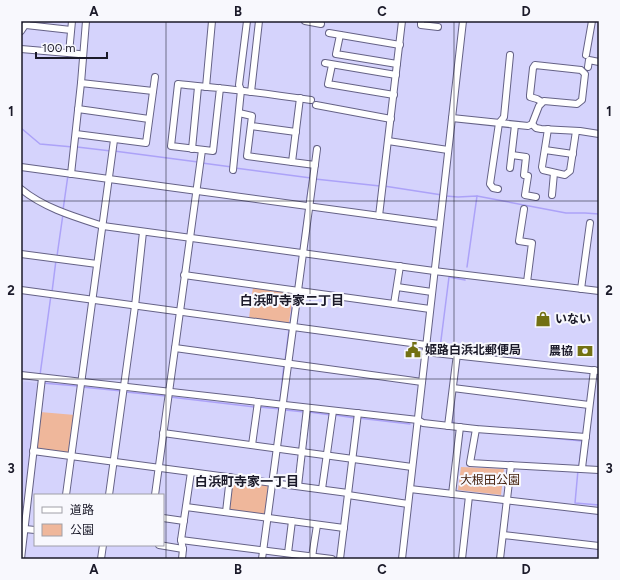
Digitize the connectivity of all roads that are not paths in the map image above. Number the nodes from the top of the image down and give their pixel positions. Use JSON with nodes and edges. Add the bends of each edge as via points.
{"nodes":[{"id":1,"x":72,"y":21,"type":"edge"},
{"id":2,"x":86,"y":21,"type":"edge"},
{"id":3,"x":212,"y":21,"type":"edge"},
{"id":4,"x":247,"y":21,"type":"edge"},
{"id":5,"x":259,"y":21,"type":"edge"},
{"id":6,"x":305,"y":21,"type":"edge"},
{"id":7,"x":402,"y":21,"type":"edge"},
{"id":8,"x":421,"y":21,"type":"edge"},
{"id":9,"x":463,"y":21,"type":"edge"},
{"id":10,"x":592,"y":21,"type":"edge"},
{"id":11,"x":312,"y":22,"type":"edge"},
{"id":12,"x":27,"y":23,"type":"edge"},
{"id":13,"x":321,"y":24,"type":"dead end"},
{"id":14,"x":438,"y":27,"type":"dead end"},
{"id":15,"x":71,"y":30,"type":"junction"},
{"id":16,"x":21,"y":31,"type":"edge"},
{"id":17,"x":329,"y":33,"type":"dead end"},
{"id":18,"x":340,"y":35,"type":"junction"},
{"id":19,"x":400,"y":45,"type":"junction"},
{"id":20,"x":21,"y":49,"type":"edge"},
{"id":21,"x":69,"y":53,"type":"junction"},
{"id":22,"x":79,"y":54,"type":"dead end"},
{"id":23,"x":510,"y":55,"type":"dead end"},
{"id":24,"x":586,"y":55,"type":"dead end"},
{"id":25,"x":599,"y":62,"type":"edge"},
{"id":26,"x":397,"y":64,"type":"junction"},
{"id":27,"x":588,"y":67,"type":"dead end"},
{"id":28,"x":396,"y":75,"type":"junction"},
{"id":29,"x":155,"y":77,"type":"dead end"},
{"id":30,"x":81,"y":83,"type":"junction"},
{"id":31,"x":198,"y":87,"type":"junction"},
{"id":32,"x":206,"y":87,"type":"junction"},
{"id":33,"x":220,"y":88,"type":"junction"},
{"id":34,"x":241,"y":90,"type":"junction"},
{"id":35,"x":153,"y":91,"type":"junction"},
{"id":36,"x":251,"y":92,"type":"junction"},
{"id":37,"x":394,"y":95,"type":"junction"},
{"id":38,"x":300,"y":98,"type":"junction"},
{"id":39,"x":310,"y":100,"type":"dead end"},
{"id":40,"x":542,"y":102,"type":"junction"},
{"id":41,"x":316,"y":105,"type":"dead end"},
{"id":42,"x":78,"y":109,"type":"junction"},
{"id":43,"x":239,"y":114,"type":"junction"},
{"id":44,"x":452,"y":118,"type":"junction"},
{"id":45,"x":149,"y":119,"type":"junction"},
{"id":46,"x":391,"y":119,"type":"junction"},
{"id":47,"x":499,"y":123,"type":"junction"},
{"id":48,"x":532,"y":124,"type":"junction"},
{"id":49,"x":515,"y":125,"type":"junction"},
{"id":50,"x":251,"y":126,"type":"junction"},
{"id":51,"x":548,"y":129,"type":"junction"},
{"id":52,"x":576,"y":131,"type":"junction"},
{"id":53,"x":296,"y":132,"type":"junction"},
{"id":54,"x":76,"y":134,"type":"junction"},
{"id":55,"x":599,"y":134,"type":"edge"},
{"id":56,"x":114,"y":140,"type":"junction"},
{"id":57,"x":388,"y":141,"type":"junction"},
{"id":58,"x":192,"y":149,"type":"junction"},
{"id":59,"x":317,"y":149,"type":"dead end"},
{"id":60,"x":202,"y":150,"type":"junction"},
{"id":61,"x":448,"y":150,"type":"junction"},
{"id":62,"x":545,"y":150,"type":"junction"},
{"id":63,"x":573,"y":154,"type":"junction"},
{"id":64,"x":512,"y":155,"type":"junction"},
{"id":65,"x":292,"y":162,"type":"junction"},
{"id":66,"x":315,"y":165,"type":"junction"},
{"id":67,"x":21,"y":168,"type":"edge"},
{"id":68,"x":510,"y":168,"type":"dead end"},
{"id":69,"x":233,"y":170,"type":"dead end"},
{"id":70,"x":554,"y":173,"type":"junction"},
{"id":71,"x":71,"y":174,"type":"junction"},
{"id":72,"x":110,"y":179,"type":"junction"},
{"id":73,"x":21,"y":189,"type":"edge"},
{"id":74,"x":498,"y":189,"type":"dead end"},
{"id":75,"x":196,"y":191,"type":"junction"},
{"id":76,"x":552,"y":195,"type":"dead end"},
{"id":77,"x":536,"y":197,"type":"dead end"},
{"id":78,"x":310,"y":206,"type":"junction"},
{"id":79,"x":524,"y":209,"type":"dead end"},
{"id":80,"x":379,"y":216,"type":"junction"},
{"id":81,"x":590,"y":223,"type":"dead end"},
{"id":82,"x":439,"y":224,"type":"junction"},
{"id":83,"x":103,"y":226,"type":"junction"},
{"id":84,"x":143,"y":232,"type":"junction"},
{"id":85,"x":189,"y":237,"type":"junction"},
{"id":86,"x":303,"y":252,"type":"junction"},
{"id":87,"x":21,"y":254,"type":"edge"},
{"id":88,"x":97,"y":264,"type":"junction"},
{"id":89,"x":400,"y":266,"type":"junction"},
{"id":90,"x":434,"y":271,"type":"junction"},
{"id":91,"x":184,"y":275,"type":"junction"},
{"id":92,"x":527,"y":282,"type":"junction"},
{"id":93,"x":397,"y":287,"type":"junction"},
{"id":94,"x":581,"y":289,"type":"junction"},
{"id":95,"x":21,"y":290,"type":"edge"},
{"id":96,"x":298,"y":291,"type":"junction"},
{"id":97,"x":599,"y":291,"type":"edge"},
{"id":98,"x":432,"y":292,"type":"junction"},
{"id":99,"x":92,"y":300,"type":"junction"},
{"id":100,"x":394,"y":304,"type":"junction"},
{"id":101,"x":135,"y":306,"type":"junction"},
{"id":102,"x":430,"y":309,"type":"junction"},
{"id":103,"x":179,"y":312,"type":"junction"},
{"id":104,"x":293,"y":327,"type":"junction"},
{"id":105,"x":175,"y":348,"type":"junction"},
{"id":106,"x":426,"y":348,"type":"junction"},
{"id":107,"x":456,"y":354,"type":"junction"},
{"id":108,"x":285,"y":363,"type":"junction"},
{"id":109,"x":596,"y":370,"type":"edge"},
{"id":110,"x":21,"y":375,"type":"edge"},
{"id":111,"x":40,"y":377,"type":"junction"},
{"id":112,"x":422,"y":382,"type":"junction"},
{"id":113,"x":81,"y":385,"type":"junction"},
{"id":114,"x":124,"y":387,"type":"junction"},
{"id":115,"x":453,"y":388,"type":"junction"},
{"id":116,"x":169,"y":392,"type":"junction"},
{"id":117,"x":258,"y":402,"type":"junction"},
{"id":118,"x":283,"y":405,"type":"junction"},
{"id":119,"x":590,"y":405,"type":"junction"},
{"id":120,"x":307,"y":408,"type":"junction"},
{"id":121,"x":333,"y":411,"type":"junction"},
{"id":122,"x":358,"y":417,"type":"junction"},
{"id":123,"x":418,"y":420,"type":"junction"},
{"id":124,"x":448,"y":426,"type":"junction"},
{"id":125,"x":460,"y":427,"type":"junction"},
{"id":126,"x":476,"y":429,"type":"junction"},
{"id":127,"x":163,"y":433,"type":"junction"},
{"id":128,"x":586,"y":437,"type":"junction"},
{"id":129,"x":252,"y":445,"type":"junction"},
{"id":130,"x":277,"y":448,"type":"junction"},
{"id":131,"x":33,"y":451,"type":"junction"},
{"id":132,"x":302,"y":452,"type":"junction"},
{"id":133,"x":327,"y":455,"type":"junction"},
{"id":134,"x":72,"y":456,"type":"junction"},
{"id":135,"x":353,"y":459,"type":"junction"},
{"id":136,"x":114,"y":462,"type":"junction"},
{"id":137,"x":511,"y":465,"type":"junction"},
{"id":138,"x":412,"y":466,"type":"junction"},
{"id":139,"x":159,"y":468,"type":"junction"},
{"id":140,"x":582,"y":468,"type":"junction"},
{"id":141,"x":599,"y":470,"type":"edge"},
{"id":142,"x":191,"y":472,"type":"junction"},
{"id":143,"x":230,"y":477,"type":"junction"},
{"id":144,"x":272,"y":482,"type":"junction"},
{"id":145,"x":298,"y":486,"type":"junction"},
{"id":146,"x":322,"y":489,"type":"junction"},
{"id":147,"x":410,"y":489,"type":"junction"},
{"id":148,"x":66,"y":494,"type":"edge"},
{"id":149,"x":109,"y":494,"type":"edge"},
{"id":150,"x":155,"y":494,"type":"edge"},
{"id":151,"x":348,"y":494,"type":"junction"},
{"id":152,"x":452,"y":494,"type":"junction"},
{"id":153,"x":468,"y":496,"type":"junction"},
{"id":154,"x":507,"y":500,"type":"junction"},
{"id":155,"x":408,"y":504,"type":"junction"},
{"id":156,"x":186,"y":507,"type":"junction"},
{"id":157,"x":599,"y":511,"type":"edge"},
{"id":158,"x":226,"y":512,"type":"junction"},
{"id":159,"x":164,"y":518,"type":"edge"},
{"id":160,"x":267,"y":518,"type":"junction"},
{"id":161,"x":184,"y":521,"type":"junction"},
{"id":162,"x":292,"y":521,"type":"junction"},
{"id":163,"x":317,"y":524,"type":"junction"},
{"id":164,"x":344,"y":528,"type":"junction"},
{"id":165,"x":25,"y":529,"type":"junction"},
{"id":166,"x":34,"y":530,"type":"edge"},
{"id":167,"x":503,"y":535,"type":"junction"},
{"id":168,"x":181,"y":540,"type":"junction"},
{"id":169,"x":103,"y":546,"type":"edge"},
{"id":170,"x":164,"y":546,"type":"edge"},
{"id":171,"x":599,"y":546,"type":"edge"},
{"id":172,"x":183,"y":549,"type":"junction"},
{"id":173,"x":263,"y":550,"type":"junction"},
{"id":174,"x":279,"y":552,"type":"junction"},
{"id":175,"x":288,"y":553,"type":"junction"},
{"id":176,"x":312,"y":557,"type":"junction"},
{"id":177,"x":22,"y":559,"type":"edge"},
{"id":178,"x":101,"y":559,"type":"edge"},
{"id":179,"x":182,"y":559,"type":"edge"},
{"id":180,"x":262,"y":559,"type":"edge"},
{"id":181,"x":278,"y":559,"type":"edge"},
{"id":182,"x":332,"y":559,"type":"edge"},
{"id":183,"x":340,"y":559,"type":"edge"},
{"id":184,"x":402,"y":559,"type":"edge"},
{"id":185,"x":462,"y":559,"type":"edge"},
{"id":186,"x":500,"y":559,"type":"edge"}],
"edges":[{"from":1,"to":15,"type":"street"},
{"from":2,"to":30,"type":"street"},
{"from":3,"to":32,"type":"street"},
{"from":4,"to":34,"type":"street","via":[[239,85]]},
{"from":5,"to":36,"type":"street"},
{"from":6,"to":11,"type":"street"},
{"from":7,"to":19,"type":"street"},
{"from":8,"to":14,"type":"street","via":[[421,24]]},
{"from":9,"to":44,"type":"street"},
{"from":10,"to":24,"type":"street"},
{"from":11,"to":13,"type":"street"},
{"from":12,"to":15,"type":"street"},
{"from":12,"to":16,"type":"street"},
{"from":15,"to":21,"type":"street"},
{"from":17,"to":18,"type":"street"},
{"from":18,"to":19,"type":"street"},
{"from":18,"to":26,"type":"street","via":[[336,54]]},
{"from":19,"to":26,"type":"street"},
{"from":20,"to":21,"type":"street"},
{"from":21,"to":22,"type":"street"},
{"from":23,"to":47,"type":"street","via":[[504,117]]},
{"from":25,"to":27,"type":"street","via":[[589,60]]},
{"from":26,"to":28,"type":"street"},
{"from":28,"to":37,"type":"street"},
{"from":28,"to":37,"type":"street","via":[[328,64],[328,84]]},
{"from":29,"to":35,"type":"street"},
{"from":30,"to":35,"type":"street"},
{"from":30,"to":42,"type":"street"},
{"from":31,"to":32,"type":"street"},
{"from":31,"to":58,"type":"street"},
{"from":31,"to":58,"type":"street","via":[[178,84],[171,146]]},
{"from":32,"to":33,"type":"street"},
{"from":33,"to":34,"type":"street"},
{"from":33,"to":60,"type":"street","via":[[213,151]]},
{"from":34,"to":36,"type":"street"},
{"from":34,"to":43,"type":"street"},
{"from":35,"to":45,"type":"street"},
{"from":36,"to":38,"type":"street"},
{"from":37,"to":46,"type":"street"},
{"from":38,"to":39,"type":"street"},
{"from":38,"to":53,"type":"street"},
{"from":40,"to":40,"type":"street","via":[[530,98],[532,68],[535,66],[581,70],[584,74],[580,102]]},
{"from":40,"to":48,"type":"street"},
{"from":41,"to":46,"type":"street"},
{"from":42,"to":45,"type":"street"},
{"from":42,"to":54,"type":"street"},
{"from":43,"to":50,"type":"street","via":[[252,116]]},
{"from":43,"to":69,"type":"street"},
{"from":44,"to":47,"type":"street"},
{"from":44,"to":61,"type":"street"},
{"from":45,"to":56,"type":"street","via":[[146,143]]},
{"from":46,"to":57,"type":"street"},
{"from":47,"to":49,"type":"street"},
{"from":47,"to":74,"type":"street","via":[[490,184]]},
{"from":48,"to":49,"type":"street"},
{"from":48,"to":51,"type":"street","via":[[536,128]]},
{"from":49,"to":64,"type":"street"},
{"from":50,"to":53,"type":"street"},
{"from":50,"to":65,"type":"street","via":[[247,156]]},
{"from":51,"to":52,"type":"street"},
{"from":51,"to":62,"type":"street"},
{"from":52,"to":55,"type":"street"},
{"from":52,"to":63,"type":"street"},
{"from":53,"to":65,"type":"street"},
{"from":54,"to":56,"type":"street"},
{"from":54,"to":71,"type":"street"},
{"from":56,"to":72,"type":"street"},
{"from":57,"to":61,"type":"street"},
{"from":57,"to":80,"type":"street"},
{"from":58,"to":60,"type":"street"},
{"from":59,"to":66,"type":"street"},
{"from":60,"to":75,"type":"street"},
{"from":61,"to":82,"type":"street"},
{"from":62,"to":63,"type":"street"},
{"from":62,"to":70,"type":"street","via":[[543,170]]},
{"from":63,"to":70,"type":"street","via":[[570,171],[565,175]]},
{"from":64,"to":68,"type":"street"},
{"from":64,"to":77,"type":"street","via":[[526,157],[524,175],[528,176],[525,194]]},
{"from":65,"to":66,"type":"street"},
{"from":66,"to":78,"type":"street"},
{"from":67,"to":71,"type":"street"},
{"from":70,"to":76,"type":"street"},
{"from":71,"to":72,"type":"street"},
{"from":72,"to":75,"type":"street"},
{"from":72,"to":83,"type":"street"},
{"from":73,"to":83,"type":"street","via":[[62,212]]},
{"from":75,"to":78,"type":"street"},
{"from":75,"to":85,"type":"street"},
{"from":78,"to":80,"type":"street"},
{"from":78,"to":86,"type":"street"},
{"from":79,"to":92,"type":"street","via":[[520,241],[532,243]]},
{"from":80,"to":82,"type":"street"},
{"from":81,"to":94,"type":"street"},
{"from":82,"to":90,"type":"street"},
{"from":83,"to":84,"type":"street"},
{"from":83,"to":88,"type":"street"},
{"from":84,"to":85,"type":"street"},
{"from":84,"to":101,"type":"street"},
{"from":85,"to":86,"type":"street"},
{"from":85,"to":91,"type":"street"},
{"from":86,"to":89,"type":"street"},
{"from":86,"to":96,"type":"street"},
{"from":87,"to":88,"type":"street"},
{"from":88,"to":99,"type":"street"},
{"from":89,"to":90,"type":"street"},
{"from":89,"to":93,"type":"street"},
{"from":90,"to":92,"type":"street"},
{"from":90,"to":98,"type":"street"},
{"from":91,"to":96,"type":"street"},
{"from":91,"to":103,"type":"street"},
{"from":92,"to":94,"type":"street"},
{"from":93,"to":98,"type":"street"},
{"from":93,"to":100,"type":"street"},
{"from":94,"to":97,"type":"street"},
{"from":95,"to":99,"type":"street"},
{"from":96,"to":100,"type":"street"},
{"from":96,"to":104,"type":"street"},
{"from":98,"to":102,"type":"street"},
{"from":99,"to":101,"type":"street"},
{"from":99,"to":113,"type":"street"},
{"from":100,"to":102,"type":"street"},
{"from":101,"to":103,"type":"street"},
{"from":101,"to":114,"type":"street"},
{"from":102,"to":106,"type":"street"},
{"from":103,"to":104,"type":"street"},
{"from":103,"to":105,"type":"street"},
{"from":104,"to":106,"type":"street"},
{"from":104,"to":108,"type":"street"},
{"from":105,"to":108,"type":"street"},
{"from":105,"to":116,"type":"street"},
{"from":106,"to":107,"type":"street"},
{"from":106,"to":112,"type":"street"},
{"from":107,"to":109,"type":"street"},
{"from":107,"to":115,"type":"street"},
{"from":108,"to":112,"type":"street"},
{"from":108,"to":118,"type":"street"},
{"from":109,"to":119,"type":"street"},
{"from":110,"to":111,"type":"street"},
{"from":111,"to":113,"type":"street"},
{"from":111,"to":131,"type":"street"},
{"from":112,"to":123,"type":"street"},
{"from":113,"to":114,"type":"street"},
{"from":113,"to":134,"type":"street"},
{"from":114,"to":116,"type":"street"},
{"from":114,"to":136,"type":"street"},
{"from":115,"to":119,"type":"street"},
{"from":115,"to":124,"type":"street"},
{"from":116,"to":117,"type":"street"},
{"from":116,"to":127,"type":"street"},
{"from":117,"to":118,"type":"street"},
{"from":117,"to":129,"type":"street"},
{"from":118,"to":120,"type":"street"},
{"from":118,"to":130,"type":"street"},
{"from":119,"to":128,"type":"street"},
{"from":120,"to":121,"type":"street"},
{"from":120,"to":132,"type":"street"},
{"from":121,"to":122,"type":"street"},
{"from":121,"to":133,"type":"street"},
{"from":122,"to":123,"type":"street"},
{"from":122,"to":135,"type":"street"},
{"from":123,"to":124,"type":"street"},
{"from":123,"to":138,"type":"street"},
{"from":124,"to":125,"type":"street"},
{"from":125,"to":126,"type":"street"},
{"from":125,"to":152,"type":"street"},
{"from":126,"to":128,"type":"street"},
{"from":126,"to":137,"type":"street","via":[[470,463]]},
{"from":127,"to":129,"type":"street"},
{"from":127,"to":139,"type":"street"},
{"from":128,"to":140,"type":"street"},
{"from":129,"to":130,"type":"street"},
{"from":130,"to":132,"type":"street"},
{"from":130,"to":144,"type":"street"},
{"from":131,"to":134,"type":"street"},
{"from":131,"to":165,"type":"street"},
{"from":132,"to":133,"type":"street"},
{"from":132,"to":145,"type":"street"},
{"from":133,"to":135,"type":"street"},
{"from":133,"to":146,"type":"street"},
{"from":134,"to":136,"type":"street"},
{"from":134,"to":148,"type":"street"},
{"from":135,"to":138,"type":"street"},
{"from":135,"to":151,"type":"street"},
{"from":136,"to":139,"type":"street"},
{"from":136,"to":149,"type":"street"},
{"from":137,"to":140,"type":"street"},
{"from":137,"to":154,"type":"street"},
{"from":138,"to":147,"type":"street"},
{"from":139,"to":142,"type":"street"},
{"from":139,"to":150,"type":"street"},
{"from":140,"to":141,"type":"street"},
{"from":142,"to":143,"type":"street"},
{"from":142,"to":156,"type":"street"},
{"from":143,"to":144,"type":"street"},
{"from":143,"to":158,"type":"street"},
{"from":144,"to":145,"type":"street"},
{"from":144,"to":160,"type":"street"},
{"from":145,"to":146,"type":"street"},
{"from":146,"to":151,"type":"street"},
{"from":147,"to":152,"type":"street"},
{"from":147,"to":155,"type":"street"},
{"from":151,"to":155,"type":"street"},
{"from":151,"to":164,"type":"street"},
{"from":152,"to":153,"type":"street"},
{"from":153,"to":154,"type":"street"},
{"from":153,"to":185,"type":"street"},
{"from":154,"to":157,"type":"street"},
{"from":154,"to":167,"type":"street"},
{"from":155,"to":184,"type":"street"},
{"from":156,"to":158,"type":"street"},
{"from":156,"to":161,"type":"street"},
{"from":158,"to":160,"type":"street"},
{"from":159,"to":161,"type":"street"},
{"from":160,"to":162,"type":"street"},
{"from":160,"to":173,"type":"street"},
{"from":161,"to":168,"type":"street"},
{"from":162,"to":163,"type":"street"},
{"from":162,"to":175,"type":"street"},
{"from":163,"to":164,"type":"street"},
{"from":163,"to":176,"type":"street"},
{"from":164,"to":183,"type":"street"},
{"from":165,"to":166,"type":"street"},
{"from":165,"to":177,"type":"street"},
{"from":167,"to":171,"type":"street"},
{"from":167,"to":186,"type":"street"},
{"from":168,"to":172,"type":"street"},
{"from":168,"to":173,"type":"street"},
{"from":169,"to":178,"type":"street"},
{"from":170,"to":172,"type":"street"},
{"from":172,"to":179,"type":"street"},
{"from":173,"to":174,"type":"street"},
{"from":173,"to":180,"type":"street"},
{"from":174,"to":175,"type":"street"},
{"from":174,"to":181,"type":"street"},
{"from":175,"to":176,"type":"street"},
{"from":176,"to":182,"type":"street"}]}
